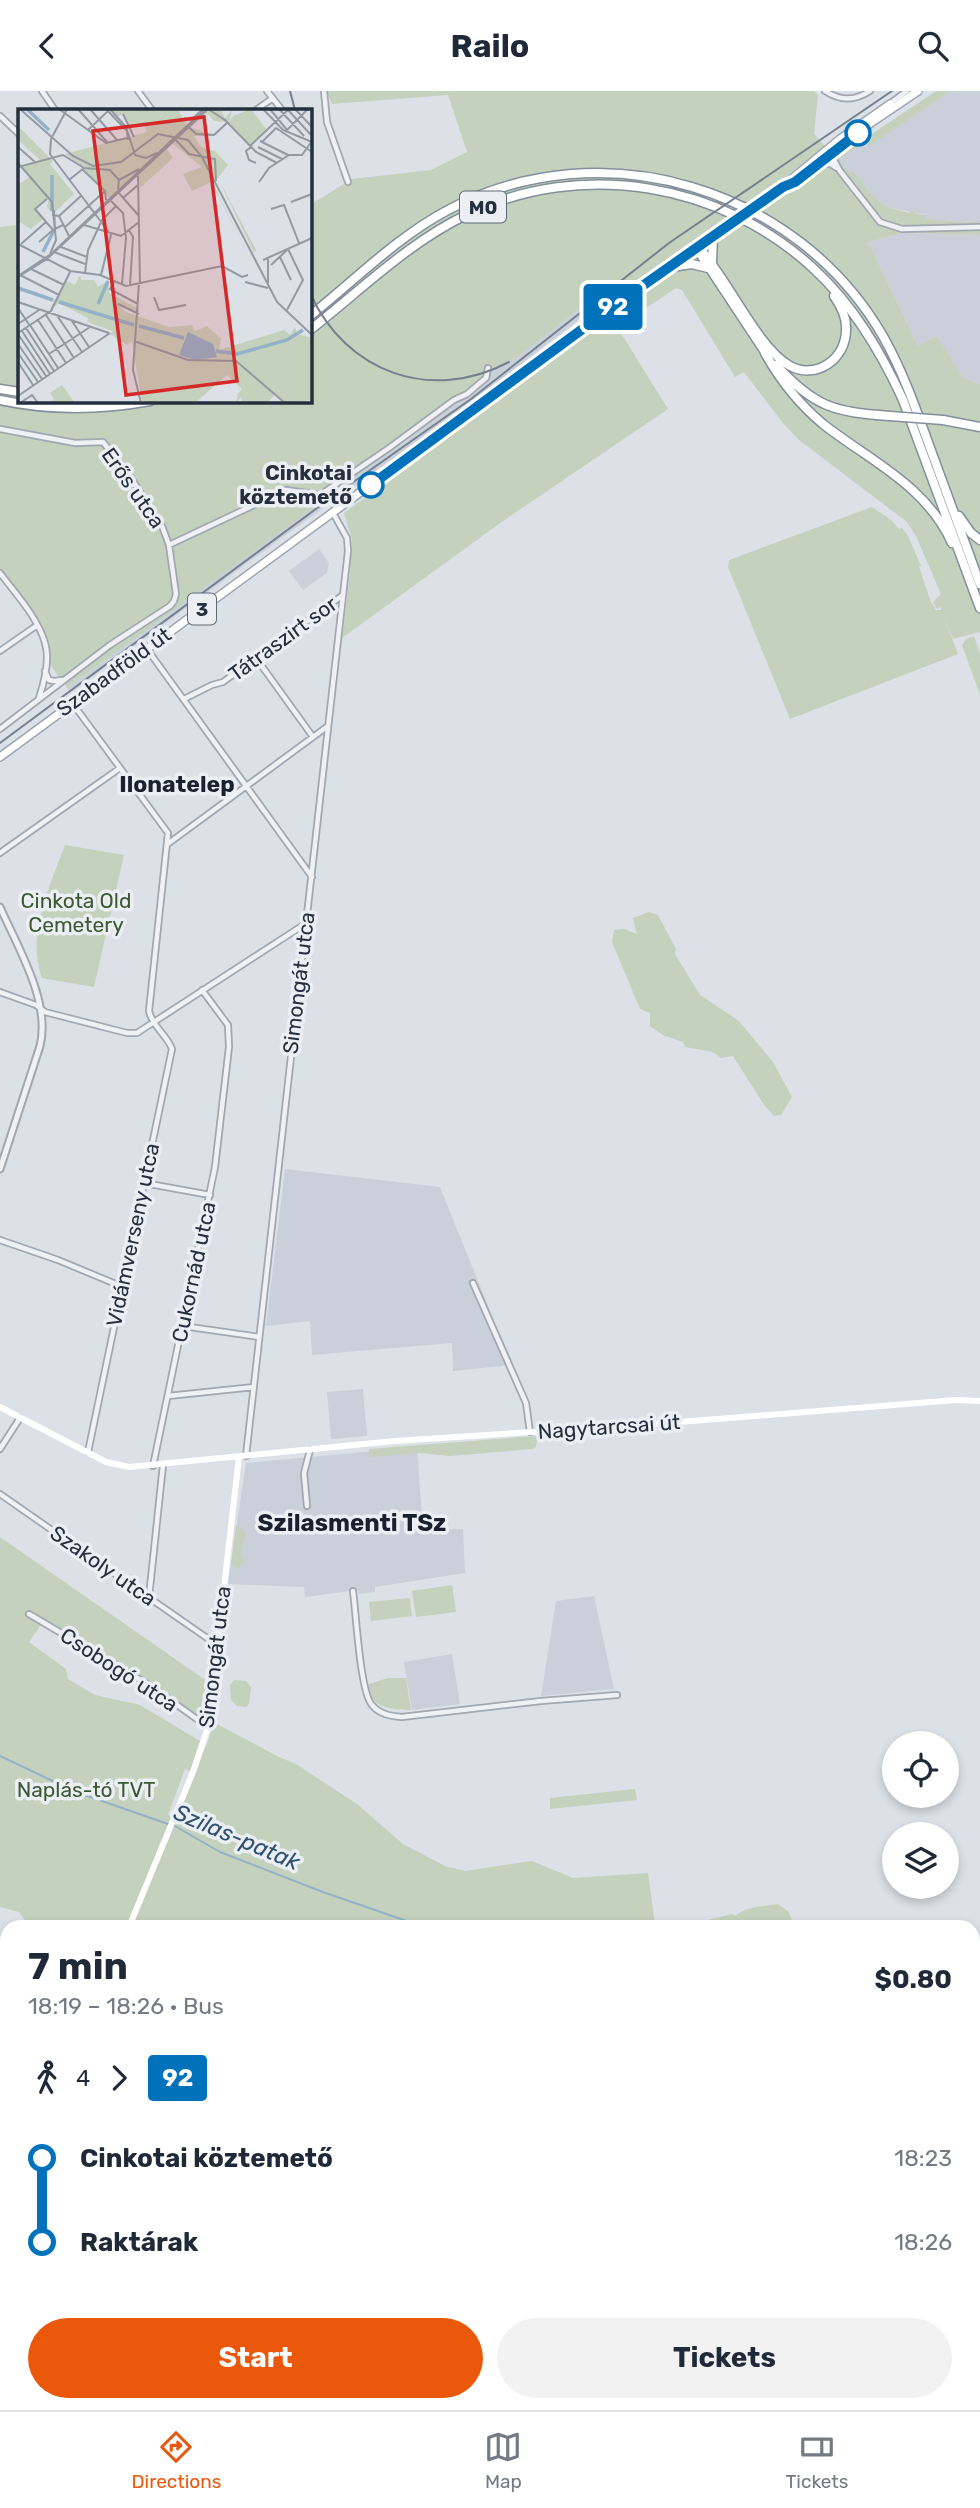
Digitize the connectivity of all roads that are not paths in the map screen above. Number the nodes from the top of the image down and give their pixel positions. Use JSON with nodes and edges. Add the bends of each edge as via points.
{"nodes":[{"id":1,"x":42,"y":91,"type":"edge"},
{"id":2,"x":138,"y":91,"type":"edge"},
{"id":3,"x":268,"y":91,"type":"edge"},
{"id":4,"x":324,"y":91,"type":"edge"},
{"id":5,"x":824,"y":91,"type":"edge"},
{"id":6,"x":870,"y":91,"type":"edge"},
{"id":7,"x":909,"y":91,"type":"edge"},
{"id":8,"x":918,"y":91,"type":"edge"},
{"id":9,"x":273,"y":98,"type":"junction"},
{"id":10,"x":54,"y":109,"type":"edge"},
{"id":11,"x":151,"y":109,"type":"edge"},
{"id":12,"x":257,"y":109,"type":"edge"},
{"id":13,"x":281,"y":109,"type":"edge"},
{"id":14,"x":0,"y":116,"type":"edge"},
{"id":15,"x":18,"y":133,"type":"edge"},
{"id":16,"x":837,"y":150,"type":"junction"},
{"id":17,"x":811,"y":170,"type":"junction"},
{"id":18,"x":840,"y":171,"type":"junction"},
{"id":19,"x":348,"y":182,"type":"dead end"},
{"id":20,"x":783,"y":187,"type":"junction"},
{"id":21,"x":980,"y":227,"type":"edge"},
{"id":22,"x":715,"y":236,"type":"junction"},
{"id":23,"x":698,"y":248,"type":"junction"},
{"id":24,"x":710,"y":265,"type":"junction"},
{"id":25,"x":671,"y":267,"type":"junction"},
{"id":26,"x":816,"y":270,"type":"junction"},
{"id":27,"x":640,"y":307,"type":"dead end"},
{"id":28,"x":611,"y":308,"type":"junction"},
{"id":29,"x":312,"y":314,"type":"edge"},
{"id":30,"x":312,"y":328,"type":"edge"},
{"id":31,"x":766,"y":350,"type":"junction"},
{"id":32,"x":488,"y":368,"type":"dead end"},
{"id":33,"x":0,"y":389,"type":"edge"},
{"id":34,"x":18,"y":393,"type":"edge"},
{"id":35,"x":0,"y":400,"type":"edge"},
{"id":36,"x":18,"y":402,"type":"edge"},
{"id":37,"x":27,"y":403,"type":"edge"},
{"id":38,"x":136,"y":403,"type":"edge"},
{"id":39,"x":980,"y":427,"type":"edge"},
{"id":40,"x":0,"y":429,"type":"edge"},
{"id":41,"x":948,"y":496,"type":"junction"},
{"id":42,"x":333,"y":513,"type":"junction"},
{"id":43,"x":980,"y":540,"type":"edge"},
{"id":44,"x":169,"y":545,"type":"junction"},
{"id":45,"x":965,"y":565,"type":"junction"},
{"id":46,"x":0,"y":573,"type":"edge"},
{"id":47,"x":980,"y":584,"type":"edge"},
{"id":48,"x":343,"y":594,"type":"junction"},
{"id":49,"x":980,"y":608,"type":"edge"},
{"id":50,"x":36,"y":626,"type":"junction"},
{"id":51,"x":146,"y":648,"type":"junction"},
{"id":52,"x":0,"y":651,"type":"edge"},
{"id":53,"x":256,"y":658,"type":"junction"},
{"id":54,"x":44,"y":670,"type":"junction"},
{"id":55,"x":67,"y":678,"type":"junction"},
{"id":56,"x":184,"y":699,"type":"junction"},
{"id":57,"x":37,"y":702,"type":"junction"},
{"id":58,"x":72,"y":702,"type":"junction"},
{"id":59,"x":329,"y":726,"type":"junction"},
{"id":60,"x":0,"y":729,"type":"edge"},
{"id":61,"x":313,"y":737,"type":"junction"},
{"id":62,"x":0,"y":757,"type":"edge"},
{"id":63,"x":120,"y":768,"type":"junction"},
{"id":64,"x":245,"y":786,"type":"junction"},
{"id":65,"x":168,"y":843,"type":"junction"},
{"id":66,"x":0,"y":853,"type":"edge"},
{"id":67,"x":312,"y":878,"type":"junction"},
{"id":68,"x":0,"y":907,"type":"edge"},
{"id":69,"x":306,"y":923,"type":"junction"},
{"id":70,"x":202,"y":990,"type":"junction"},
{"id":71,"x":0,"y":992,"type":"edge"},
{"id":72,"x":42,"y":1009,"type":"junction"},
{"id":73,"x":153,"y":1022,"type":"junction"},
{"id":74,"x":0,"y":1169,"type":"edge"},
{"id":75,"x":144,"y":1183,"type":"junction"},
{"id":76,"x":210,"y":1195,"type":"junction"},
{"id":77,"x":0,"y":1240,"type":"edge"},
{"id":78,"x":473,"y":1283,"type":"dead end"},
{"id":79,"x":123,"y":1287,"type":"junction"},
{"id":80,"x":183,"y":1326,"type":"junction"},
{"id":81,"x":259,"y":1337,"type":"junction"},
{"id":82,"x":254,"y":1387,"type":"junction"},
{"id":83,"x":168,"y":1395,"type":"junction"},
{"id":84,"x":980,"y":1401,"type":"edge"},
{"id":85,"x":0,"y":1407,"type":"edge"},
{"id":86,"x":20,"y":1418,"type":"junction"},
{"id":87,"x":530,"y":1432,"type":"junction"},
{"id":88,"x":0,"y":1449,"type":"edge"},
{"id":89,"x":310,"y":1450,"type":"junction"},
{"id":90,"x":87,"y":1453,"type":"junction"},
{"id":91,"x":242,"y":1456,"type":"junction"},
{"id":92,"x":163,"y":1465,"type":"junction"},
{"id":93,"x":153,"y":1466,"type":"junction"},
{"id":94,"x":0,"y":1494,"type":"edge"},
{"id":95,"x":307,"y":1506,"type":"dead end"},
{"id":96,"x":353,"y":1591,"type":"dead end"},
{"id":97,"x":149,"y":1597,"type":"junction"},
{"id":98,"x":29,"y":1614,"type":"dead end"},
{"id":99,"x":207,"y":1638,"type":"dead end"},
{"id":100,"x":617,"y":1695,"type":"dead end"},
{"id":101,"x":208,"y":1727,"type":"junction"},
{"id":102,"x":132,"y":1920,"type":"edge"}],
"edges":[{"from":1,"to":10,"type":"street"},
{"from":2,"to":11,"type":"street"},
{"from":3,"to":9,"type":"street"},
{"from":4,"to":19,"type":"street","via":[[327,122]]},
{"from":5,"to":6,"type":"street","via":[[850,99]]},
{"from":7,"to":20,"type":"main road","number":"3","via":[[840,139]]},
{"from":8,"to":16,"type":"main road","number":"3"},
{"from":9,"to":12,"type":"street"},
{"from":9,"to":13,"type":"street"},
{"from":14,"to":15,"type":"street"},
{"from":16,"to":17,"type":"main road","number":"3"},
{"from":16,"to":18,"type":"street","via":[[834,160]]},
{"from":17,"to":18,"type":"street","via":[[829,163]]},
{"from":17,"to":20,"type":"main road","number":"3"},
{"from":18,"to":21,"type":"street","via":[[873,216],[887,225],[902,229]]},
{"from":20,"to":22,"type":"main road","number":"3","bridge":true},
{"from":22,"to":23,"type":"main road","number":"3"},
{"from":22,"to":24,"type":"highway"},
{"from":23,"to":24,"type":"highway"},
{"from":23,"to":25,"type":"main road","number":"3"},
{"from":24,"to":25,"type":"highway"},
{"from":24,"to":31,"type":"highway"},
{"from":25,"to":28,"type":"main road","name":"Szabadföld út","number":"3"},
{"from":26,"to":30,"type":"highway","number":"M0","via":[[750,222],[699,201],[633,186],[560,187],[489,205],[434,232]]},
{"from":26,"to":31,"type":"highway","via":[[844,316],[846,336],[839,354],[826,366],[802,370]]},
{"from":26,"to":45,"type":"highway","number":"M0","via":[[858,319],[894,379]]},
{"from":27,"to":28,"type":"street","via":[[621,319]]},
{"from":28,"to":42,"type":"main road","name":"Szabadföld út","number":"3"},
{"from":29,"to":41,"type":"highway","number":"M0","via":[[430,221],[502,188],[537,179],[601,173],[649,176],[697,187],[743,205],[787,231],[855,294],[894,358]]},
{"from":31,"to":39,"type":"highway","bridge":true,"via":[[805,394],[828,406],[859,414],[943,419]]},
{"from":31,"to":45,"type":"highway","via":[[789,390],[807,410],[922,499]]},
{"from":32,"to":44,"type":"street","via":[[479,385],[320,495],[286,490]]},
{"from":33,"to":34,"type":"highway"},
{"from":35,"to":36,"type":"highway"},
{"from":37,"to":38,"type":"highway","via":[[71,408]]},
{"from":40,"to":44,"type":"street","name":"Erős utca","via":[[75,443],[103,442],[162,526]]},
{"from":41,"to":43,"type":"highway","via":[[964,525]]},
{"from":41,"to":47,"type":"highway","number":"M0"},
{"from":42,"to":48,"type":"street","name":"Simongát utca","via":[[347,538]]},
{"from":42,"to":51,"type":"main road","name":"Szabadföld út","number":"3"},
{"from":44,"to":55,"type":"street","name":"Erős utca","via":[[176,594],[170,606]]},
{"from":45,"to":49,"type":"highway","number":"M0"},
{"from":46,"to":50,"type":"street"},
{"from":48,"to":53,"type":"street","name":"Tátraszirt sor"},
{"from":48,"to":59,"type":"street","name":"Simongát utca"},
{"from":50,"to":52,"type":"street"},
{"from":50,"to":54,"type":"street","via":[[45,644]]},
{"from":51,"to":56,"type":"street"},
{"from":51,"to":58,"type":"main road","name":"Szabadföld út","number":"3"},
{"from":53,"to":56,"type":"street","name":"Tátraszirt sor","via":[[223,682]]},
{"from":53,"to":61,"type":"street"},
{"from":54,"to":55,"type":"street","via":[[49,680]]},
{"from":54,"to":57,"type":"street"},
{"from":55,"to":57,"type":"street"},
{"from":56,"to":64,"type":"street"},
{"from":57,"to":60,"type":"street"},
{"from":58,"to":62,"type":"main road","name":"Szabadföld út","number":"3"},
{"from":58,"to":63,"type":"street"},
{"from":59,"to":61,"type":"street"},
{"from":59,"to":67,"type":"street","name":"Simongát utca"},
{"from":61,"to":64,"type":"street"},
{"from":63,"to":65,"type":"street","via":[[168,833]]},
{"from":63,"to":66,"type":"street"},
{"from":64,"to":65,"type":"street"},
{"from":64,"to":67,"type":"street"},
{"from":65,"to":73,"type":"street","via":[[149,1011]]},
{"from":67,"to":69,"type":"street","name":"Simongát utca"},
{"from":68,"to":72,"type":"street"},
{"from":69,"to":70,"type":"street"},
{"from":69,"to":81,"type":"street","name":"Simongát utca"},
{"from":70,"to":73,"type":"street"},
{"from":70,"to":76,"type":"street","name":"Cukornád utca","via":[[228,1025],[229,1047]]},
{"from":71,"to":72,"type":"street"},
{"from":72,"to":73,"type":"street","via":[[127,1033],[138,1033]]},
{"from":72,"to":74,"type":"street","via":[[40,1046]]},
{"from":73,"to":75,"type":"street","name":"Vidámverseny utca","via":[[172,1049]]},
{"from":75,"to":76,"type":"street"},
{"from":75,"to":79,"type":"street","name":"Vidámverseny utca"},
{"from":76,"to":80,"type":"street","name":"Cukornád utca"},
{"from":77,"to":79,"type":"street"},
{"from":78,"to":87,"type":"street","via":[[526,1403]]},
{"from":79,"to":90,"type":"street","name":"Vidámverseny utca"},
{"from":80,"to":81,"type":"street"},
{"from":80,"to":83,"type":"street","name":"Cukornád utca"},
{"from":81,"to":82,"type":"street","name":"Simongát utca"},
{"from":82,"to":83,"type":"street"},
{"from":82,"to":91,"type":"street","name":"Simongát utca"},
{"from":83,"to":93,"type":"street","name":"Cukornád utca"},
{"from":84,"to":87,"type":"main road","name":"Nagytarcsai út"},
{"from":85,"to":86,"type":"main road","name":"Nagytarcsai út"},
{"from":86,"to":88,"type":"street"},
{"from":86,"to":90,"type":"main road","name":"Nagytarcsai út"},
{"from":87,"to":89,"type":"main road","name":"Nagytarcsai út"},
{"from":89,"to":91,"type":"main road","name":"Nagytarcsai út"},
{"from":89,"to":95,"type":"street","via":[[304,1473]]},
{"from":90,"to":93,"type":"main road","name":"Nagytarcsai út","via":[[120,1467]]},
{"from":91,"to":92,"type":"main road","name":"Nagytarcsai út"},
{"from":91,"to":101,"type":"main road","name":"Simongát utca"},
{"from":92,"to":93,"type":"main road","name":"Nagytarcsai út"},
{"from":92,"to":97,"type":"street"},
{"from":94,"to":97,"type":"street","name":"Szakoly utca"},
{"from":96,"to":100,"type":"street","via":[[369,1703],[383,1713],[402,1717]]},
{"from":97,"to":99,"type":"street","name":"Szakoly utca"},
{"from":98,"to":101,"type":"street","name":"Csobogó utca","via":[[149,1685]]},
{"from":101,"to":102,"type":"main road","name":"Simongát utca"}]}
